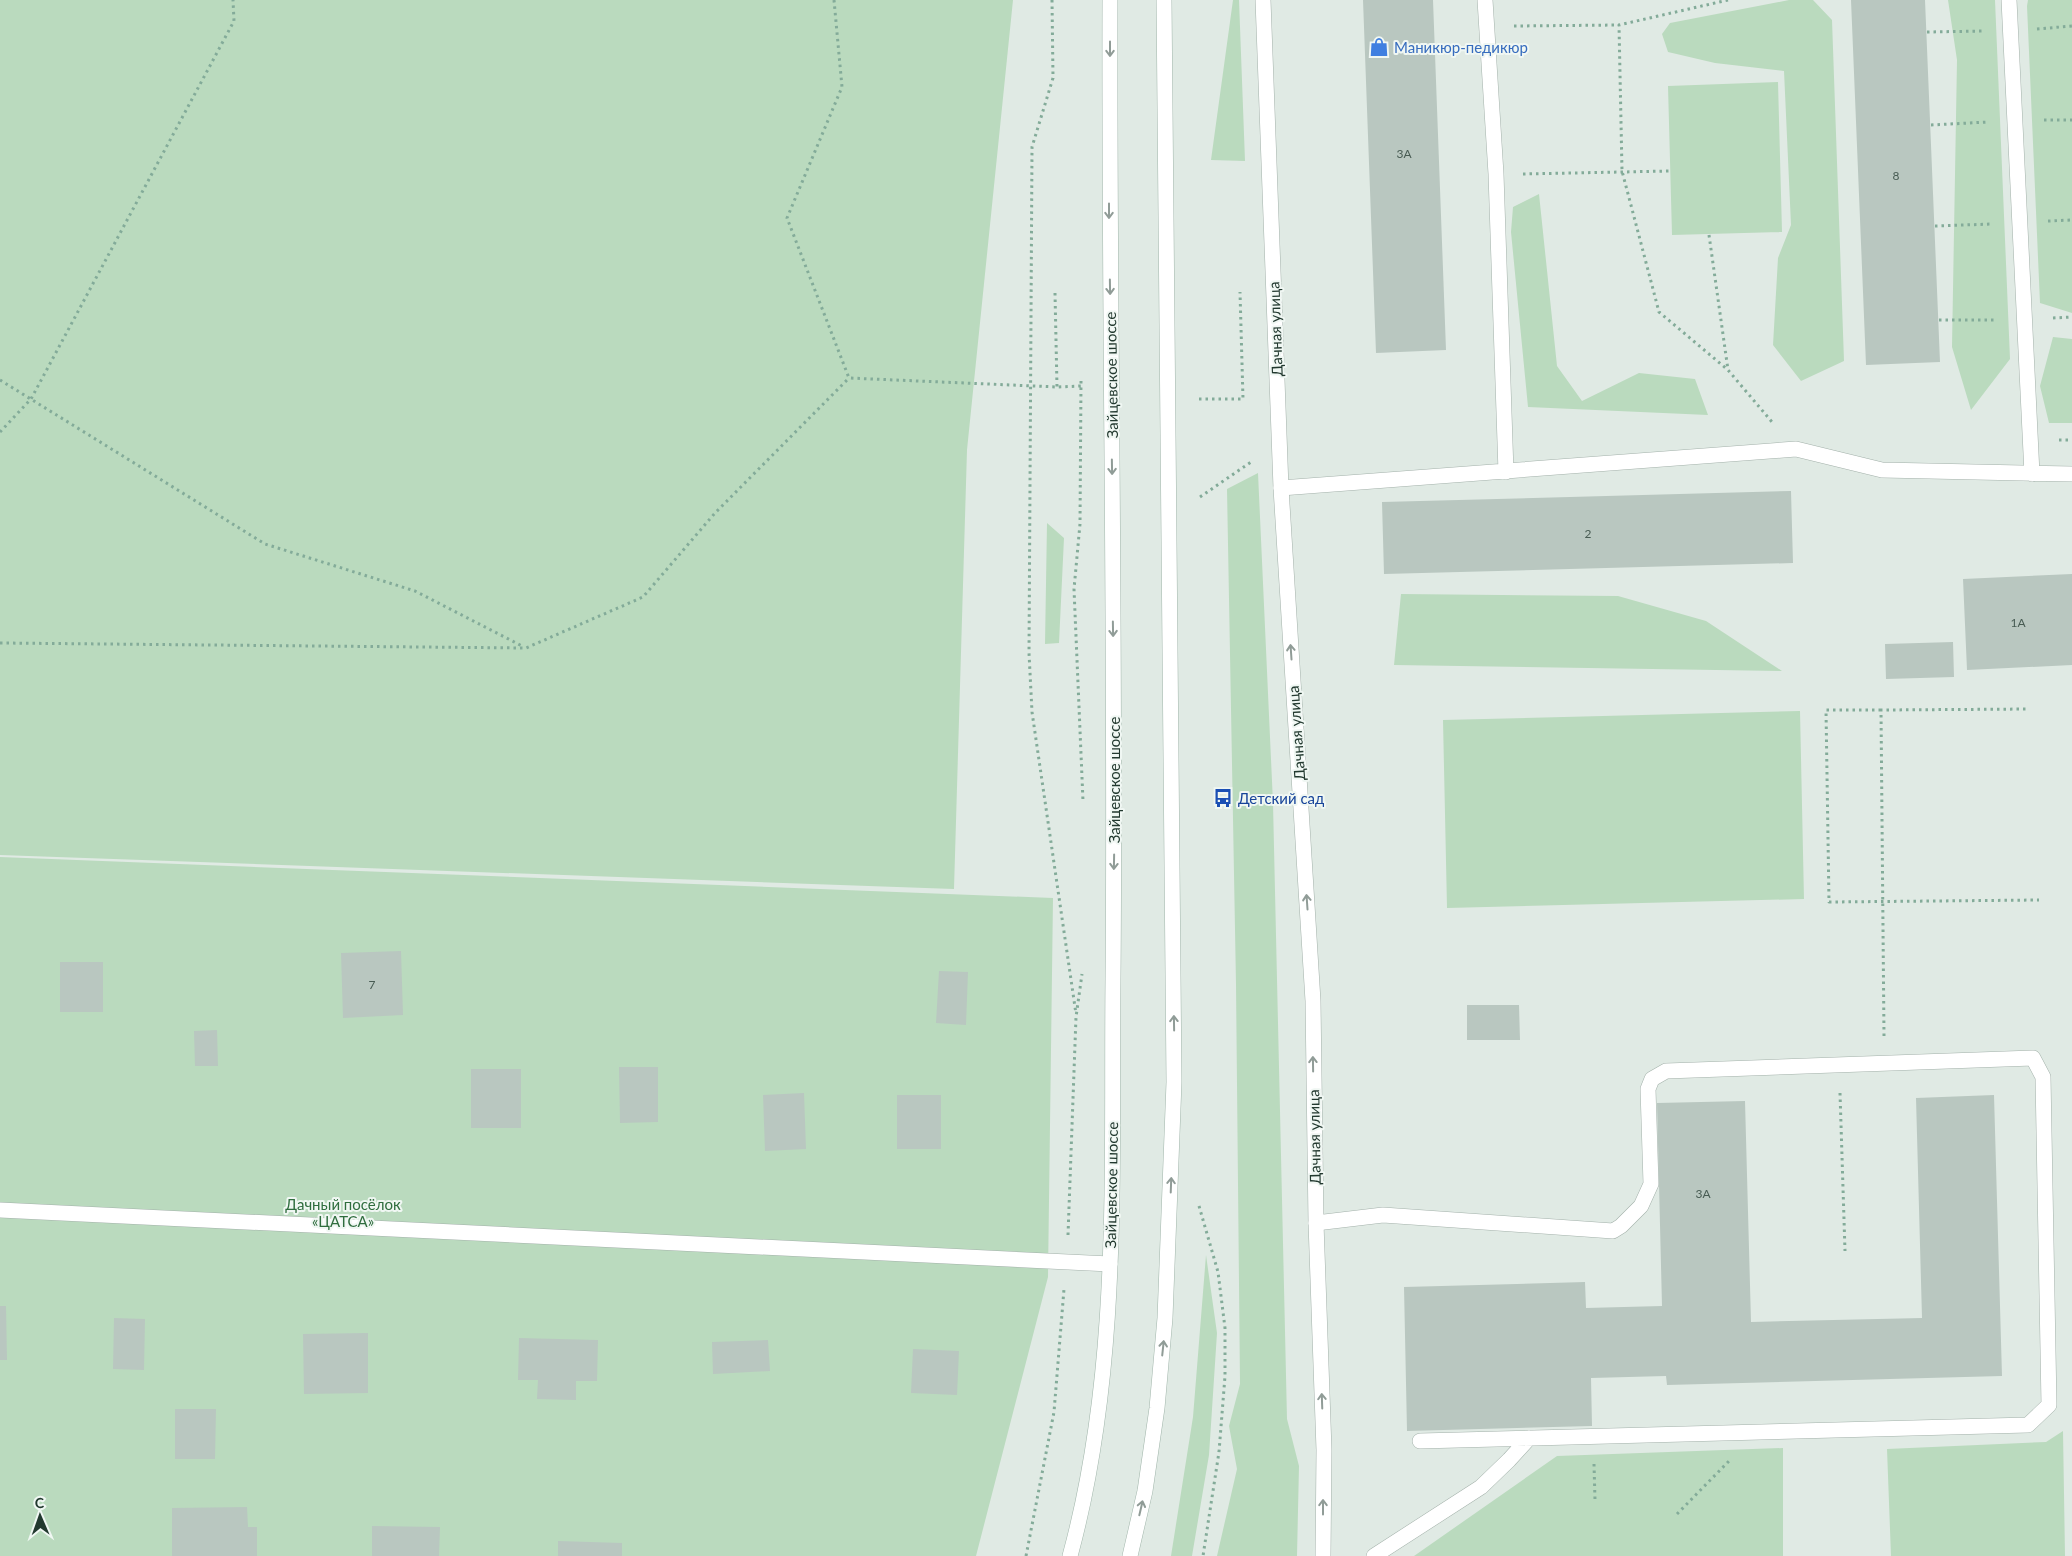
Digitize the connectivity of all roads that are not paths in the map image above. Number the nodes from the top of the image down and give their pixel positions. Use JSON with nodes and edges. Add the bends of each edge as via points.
{"nodes":[{"id":1,"x":1110,"y":0,"type":"edge"},
{"id":2,"x":1164,"y":0,"type":"edge"},
{"id":3,"x":1263,"y":0,"type":"edge"},
{"id":4,"x":1485,"y":0,"type":"edge"},
{"id":5,"x":2009,"y":0,"type":"edge"},
{"id":6,"x":1506,"y":472,"type":"junction"},
{"id":7,"x":2032,"y":474,"type":"junction"},
{"id":8,"x":2072,"y":474,"type":"edge"},
{"id":9,"x":1281,"y":488,"type":"junction"},
{"id":10,"x":0,"y":1210,"type":"edge"},
{"id":11,"x":1316,"y":1223,"type":"junction"},
{"id":12,"x":1110,"y":1264,"type":"junction"},
{"id":13,"x":1529,"y":1438,"type":"junction"},
{"id":14,"x":1420,"y":1441,"type":"dead end"},
{"id":15,"x":1070,"y":1556,"type":"edge"},
{"id":16,"x":1130,"y":1556,"type":"edge"},
{"id":17,"x":1323,"y":1556,"type":"edge"},
{"id":18,"x":1374,"y":1556,"type":"edge"}],
"edges":[{"from":1,"to":12,"type":"main road","name":"Зайцевское шоссе","one_way":true,"via":[[1109,248],[1115,789]]},
{"from":16,"to":2,"type":"main road","one_way":true,"via":[[1145,1491],[1166,1318],[1174,1082]]},
{"from":3,"to":9,"type":"main road","name":"Дачная улица"},
{"from":4,"to":6,"type":"main road","via":[[1496,174]]},
{"from":5,"to":7,"type":"main road"},
{"from":6,"to":7,"type":"main road","via":[[1796,449],[1882,470]]},
{"from":6,"to":9,"type":"main road"},
{"from":7,"to":8,"type":"main road"},
{"from":11,"to":9,"type":"main road","name":"Дачная улица","one_way":true,"via":[[1313,1001]]},
{"from":10,"to":12,"type":"main road"},
{"from":11,"to":13,"type":"main road","via":[[1383,1215],[1613,1231],[1641,1206],[1651,1184],[1648,1089],[1652,1079],[1666,1071],[2033,1058],[2039,1066],[2043,1078],[2048,1405],[2028,1425]]},
{"from":17,"to":11,"type":"main road","name":"Дачная улица","one_way":true,"via":[[1324,1450]]},
{"from":12,"to":15,"type":"main road","name":"Зайцевское шоссе","via":[[1103,1377],[1094,1440]]},
{"from":13,"to":14,"type":"main road"},
{"from":13,"to":18,"type":"main road","via":[[1481,1487]]}]}
